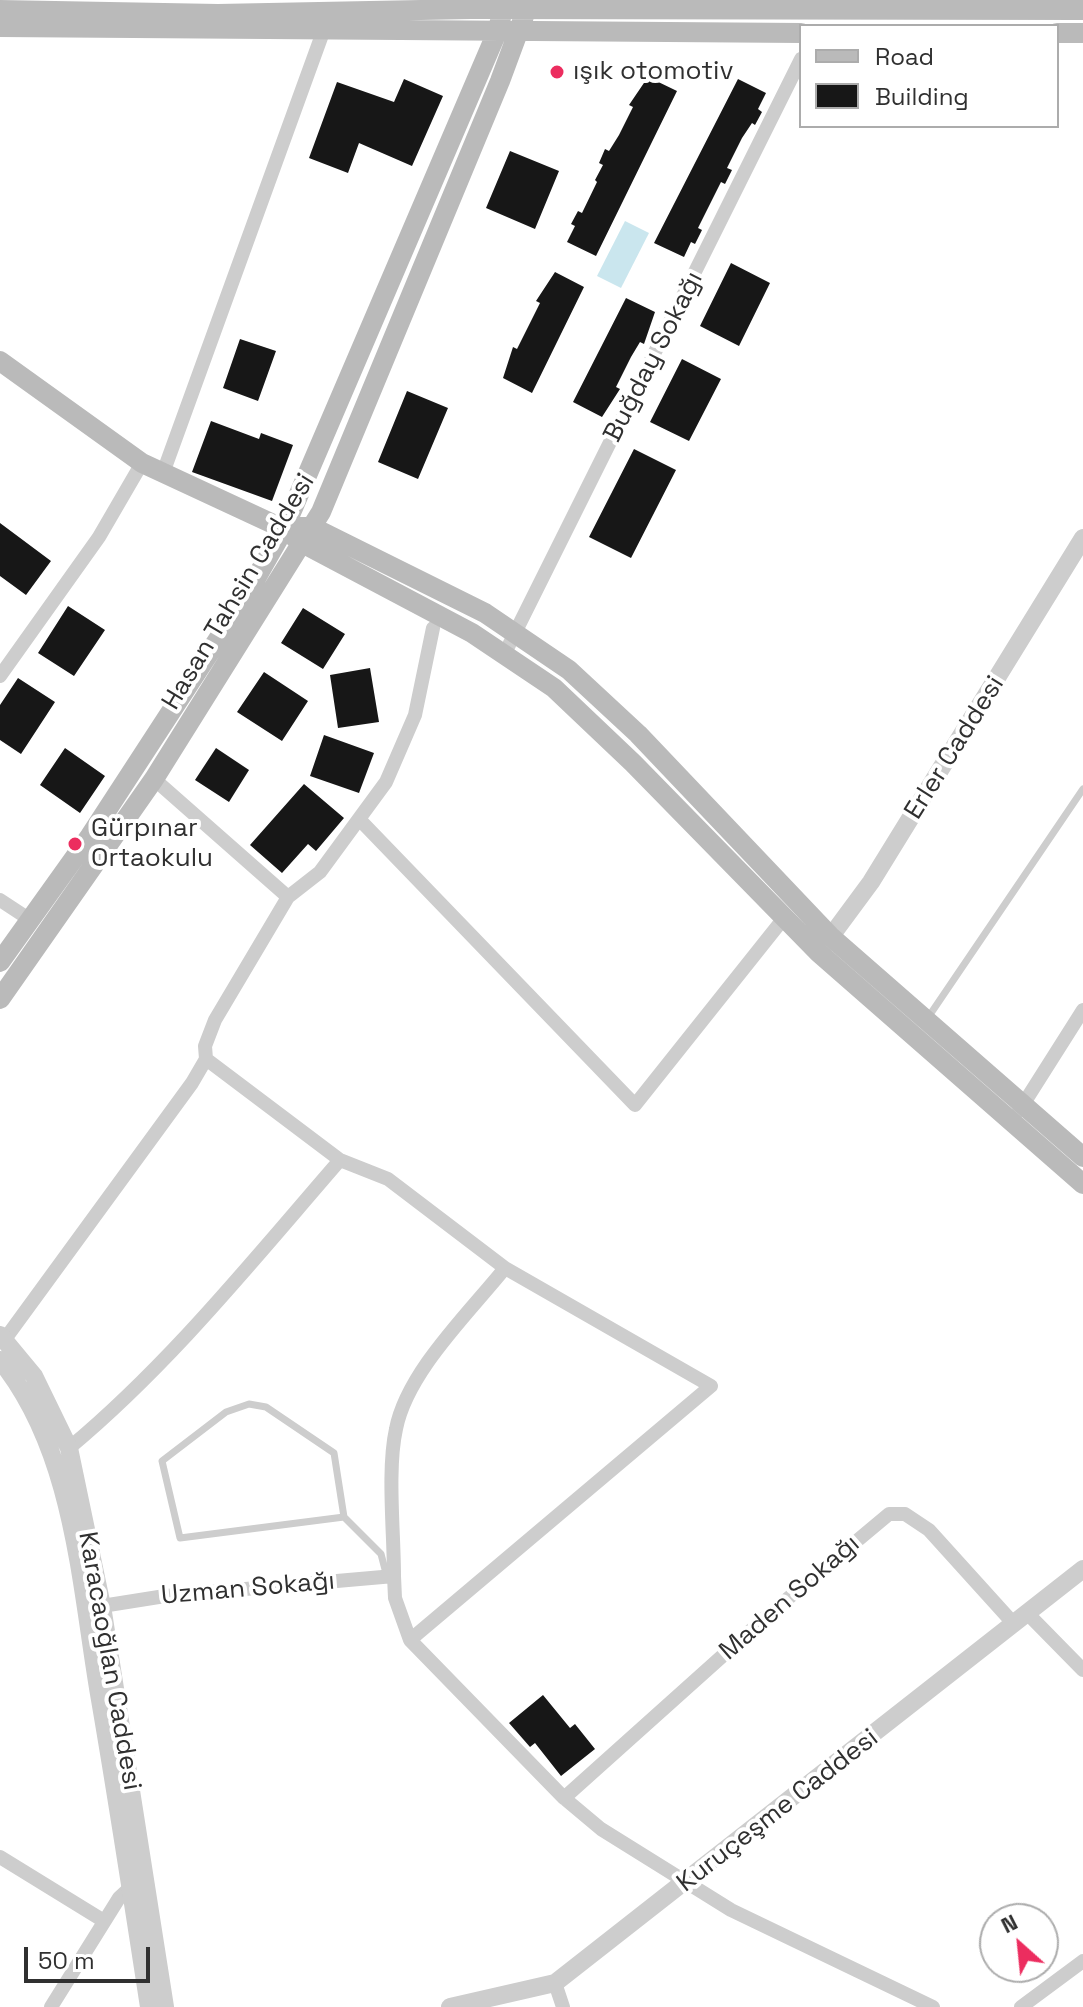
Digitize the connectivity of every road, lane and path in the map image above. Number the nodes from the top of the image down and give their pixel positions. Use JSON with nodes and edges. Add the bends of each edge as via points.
{"nodes":[{"id":1,"x":83,"y":4,"type":"edge"},
{"id":2,"x":344,"y":5,"type":"edge"},
{"id":3,"x":505,"y":5,"type":"edge"},
{"id":4,"x":529,"y":5,"type":"edge"},
{"id":5,"x":849,"y":6,"type":"edge"},
{"id":6,"x":222,"y":7,"type":"edge"},
{"id":7,"x":0,"y":10,"type":"edge"},
{"id":8,"x":1083,"y":10,"type":"edge"},
{"id":9,"x":0,"y":27,"type":"edge"},
{"id":10,"x":323,"y":32,"type":"junction"},
{"id":11,"x":497,"y":32,"type":"junction"},
{"id":12,"x":520,"y":32,"type":"junction"},
{"id":13,"x":799,"y":33,"type":"edge"},
{"id":14,"x":1059,"y":33,"type":"edge"},
{"id":15,"x":1083,"y":33,"type":"edge"},
{"id":16,"x":799,"y":63,"type":"edge"},
{"id":17,"x":0,"y":361,"type":"edge"},
{"id":18,"x":142,"y":463,"type":"junction"},
{"id":19,"x":163,"y":473,"type":"junction"},
{"id":20,"x":284,"y":529,"type":"junction"},
{"id":21,"x":307,"y":535,"type":"junction"},
{"id":22,"x":1083,"y":538,"type":"edge"},
{"id":23,"x":433,"y":628,"type":"dead end"},
{"id":24,"x":517,"y":632,"type":"junction"},
{"id":25,"x":505,"y":653,"type":"junction"},
{"id":26,"x":0,"y":676,"type":"edge"},
{"id":27,"x":154,"y":779,"type":"junction"},
{"id":28,"x":1083,"y":789,"type":"edge"},
{"id":29,"x":359,"y":819,"type":"junction"},
{"id":30,"x":288,"y":897,"type":"junction"},
{"id":31,"x":0,"y":900,"type":"edge"},
{"id":32,"x":784,"y":918,"type":"junction"},
{"id":33,"x":32,"y":921,"type":"junction"},
{"id":34,"x":825,"y":945,"type":"junction"},
{"id":35,"x":0,"y":962,"type":"edge"},
{"id":36,"x":0,"y":999,"type":"edge"},
{"id":37,"x":1083,"y":1010,"type":"edge"},
{"id":38,"x":925,"y":1021,"type":"junction"},
{"id":39,"x":206,"y":1059,"type":"junction"},
{"id":40,"x":1015,"y":1115,"type":"junction"},
{"id":41,"x":1083,"y":1157,"type":"edge"},
{"id":42,"x":340,"y":1160,"type":"junction"},
{"id":43,"x":1083,"y":1184,"type":"edge"},
{"id":44,"x":505,"y":1268,"type":"junction"},
{"id":45,"x":2,"y":1340,"type":"edge"},
{"id":46,"x":0,"y":1360,"type":"edge"},
{"id":47,"x":69,"y":1448,"type":"junction"},
{"id":48,"x":344,"y":1517,"type":"junction"},
{"id":49,"x":1083,"y":1569,"type":"edge"},
{"id":50,"x":390,"y":1576,"type":"junction"},
{"id":51,"x":94,"y":1608,"type":"junction"},
{"id":52,"x":1020,"y":1619,"type":"junction"},
{"id":53,"x":410,"y":1640,"type":"junction"},
{"id":54,"x":1083,"y":1670,"type":"edge"},
{"id":55,"x":564,"y":1798,"type":"junction"},
{"id":56,"x":0,"y":1857,"type":"edge"},
{"id":57,"x":688,"y":1882,"type":"junction"},
{"id":58,"x":138,"y":1885,"type":"junction"},
{"id":59,"x":104,"y":1921,"type":"junction"},
{"id":60,"x":1083,"y":1961,"type":"edge"},
{"id":61,"x":555,"y":1983,"type":"junction"},
{"id":62,"x":51,"y":2007,"type":"edge"},
{"id":63,"x":149,"y":2007,"type":"edge"},
{"id":64,"x":165,"y":2007,"type":"edge"},
{"id":65,"x":450,"y":2007,"type":"edge"},
{"id":66,"x":563,"y":2007,"type":"edge"},
{"id":67,"x":933,"y":2007,"type":"edge"},
{"id":68,"x":1021,"y":2007,"type":"edge"}],
"edges":[{"from":1,"to":6,"type":"main road"},
{"from":1,"to":7,"type":"main road"},
{"from":2,"to":3,"type":"main road"},
{"from":2,"to":6,"type":"main road"},
{"from":3,"to":4,"type":"main road"},
{"from":3,"to":11,"type":"main road","name":"Hasan Tahsin Caddesi"},
{"from":4,"to":5,"type":"main road"},
{"from":4,"to":12,"type":"main road","name":"Hasan Tahsin Caddesi"},
{"from":5,"to":8,"type":"main road"},
{"from":9,"to":10,"type":"main road"},
{"from":10,"to":11,"type":"main road"},
{"from":10,"to":19,"type":"street"},
{"from":11,"to":12,"type":"main road"},
{"from":11,"to":20,"type":"main road","name":"Hasan Tahsin Caddesi"},
{"from":12,"to":13,"type":"main road"},
{"from":12,"to":21,"type":"main road","name":"Hasan Tahsin Caddesi","via":[[335,484]]},
{"from":14,"to":15,"type":"main road"},
{"from":16,"to":24,"type":"street","name":"Buğday Sokağı"},
{"from":17,"to":18,"type":"main road"},
{"from":18,"to":19,"type":"main road"},
{"from":18,"to":26,"type":"street","via":[[99,537]]},
{"from":19,"to":20,"type":"main road"},
{"from":20,"to":21,"type":"main road"},
{"from":20,"to":33,"type":"main road","name":"Hasan Tahsin Caddesi","via":[[243,601]]},
{"from":21,"to":24,"type":"main road"},
{"from":21,"to":25,"type":"main road"},
{"from":21,"to":27,"type":"main road","name":"Hasan Tahsin Caddesi"},
{"from":22,"to":34,"type":"street","name":"Erler Caddesi","via":[[880,869]]},
{"from":23,"to":29,"type":"street","via":[[415,715],[386,782]]},
{"from":24,"to":25,"type":"street","name":"Buğday Sokağı"},
{"from":24,"to":34,"type":"main road","via":[[569,670],[638,734]]},
{"from":25,"to":32,"type":"main road","via":[[554,688],[622,752]]},
{"from":27,"to":30,"type":"street"},
{"from":27,"to":36,"type":"main road","name":"Hasan Tahsin Caddesi"},
{"from":28,"to":38,"type":"lane"},
{"from":29,"to":30,"type":"street","via":[[320,872]]},
{"from":29,"to":32,"type":"street","via":[[635,1105]]},
{"from":30,"to":39,"type":"street","via":[[215,1020]]},
{"from":31,"to":33,"type":"street"},
{"from":32,"to":34,"type":"main road"},
{"from":33,"to":35,"type":"main road","name":"Hasan Tahsin Caddesi"},
{"from":34,"to":38,"type":"main road"},
{"from":34,"to":40,"type":"main road"},
{"from":37,"to":40,"type":"street"},
{"from":38,"to":40,"type":"main road"},
{"from":39,"to":42,"type":"street"},
{"from":39,"to":45,"type":"street"},
{"from":40,"to":41,"type":"main road"},
{"from":40,"to":43,"type":"main road"},
{"from":42,"to":44,"type":"street","via":[[388,1179]]},
{"from":42,"to":47,"type":"street","via":[[123,1400]]},
{"from":44,"to":50,"type":"street","via":[[417,1378],[402,1406],[395,1431]]},
{"from":44,"to":53,"type":"street","via":[[711,1386]]},
{"from":45,"to":47,"type":"street","name":"Karacaoğlan Caddesi","via":[[34,1376]]},
{"from":46,"to":51,"type":"street","name":"Karacaoğlan Caddesi","via":[[31,1402],[45,1433]]},
{"from":47,"to":51,"type":"street","name":"Karacaoğlan Caddesi"},
{"from":48,"to":48,"type":"lane","via":[[334,1453],[266,1407],[234,1408],[162,1461],[180,1538]]},
{"from":48,"to":50,"type":"lane","via":[[381,1554]]},
{"from":49,"to":52,"type":"street","name":"Kuruçeşme Caddesi"},
{"from":50,"to":51,"type":"street","name":"Uzman Sokağı","via":[[165,1596]]},
{"from":50,"to":53,"type":"street"},
{"from":51,"to":58,"type":"street","name":"Karacaoğlan Caddesi"},
{"from":52,"to":54,"type":"street"},
{"from":52,"to":55,"type":"street","name":"Maden Sokağı","via":[[929,1530],[905,1514],[889,1514]]},
{"from":52,"to":57,"type":"street","name":"Kuruçeşme Caddesi"},
{"from":53,"to":55,"type":"street"},
{"from":55,"to":57,"type":"street","via":[[601,1829]]},
{"from":56,"to":59,"type":"street"},
{"from":57,"to":61,"type":"street","name":"Kuruçeşme Caddesi"},
{"from":57,"to":67,"type":"street","via":[[731,1910]]},
{"from":58,"to":59,"type":"street"},
{"from":58,"to":63,"type":"street","name":"Karacaoğlan Caddesi"},
{"from":58,"to":64,"type":"street","name":"Karacaoğlan Caddesi"},
{"from":59,"to":62,"type":"street"},
{"from":60,"to":68,"type":"street"},
{"from":61,"to":65,"type":"street","name":"Kuruçeşme Caddesi"},
{"from":61,"to":66,"type":"street"}]}
